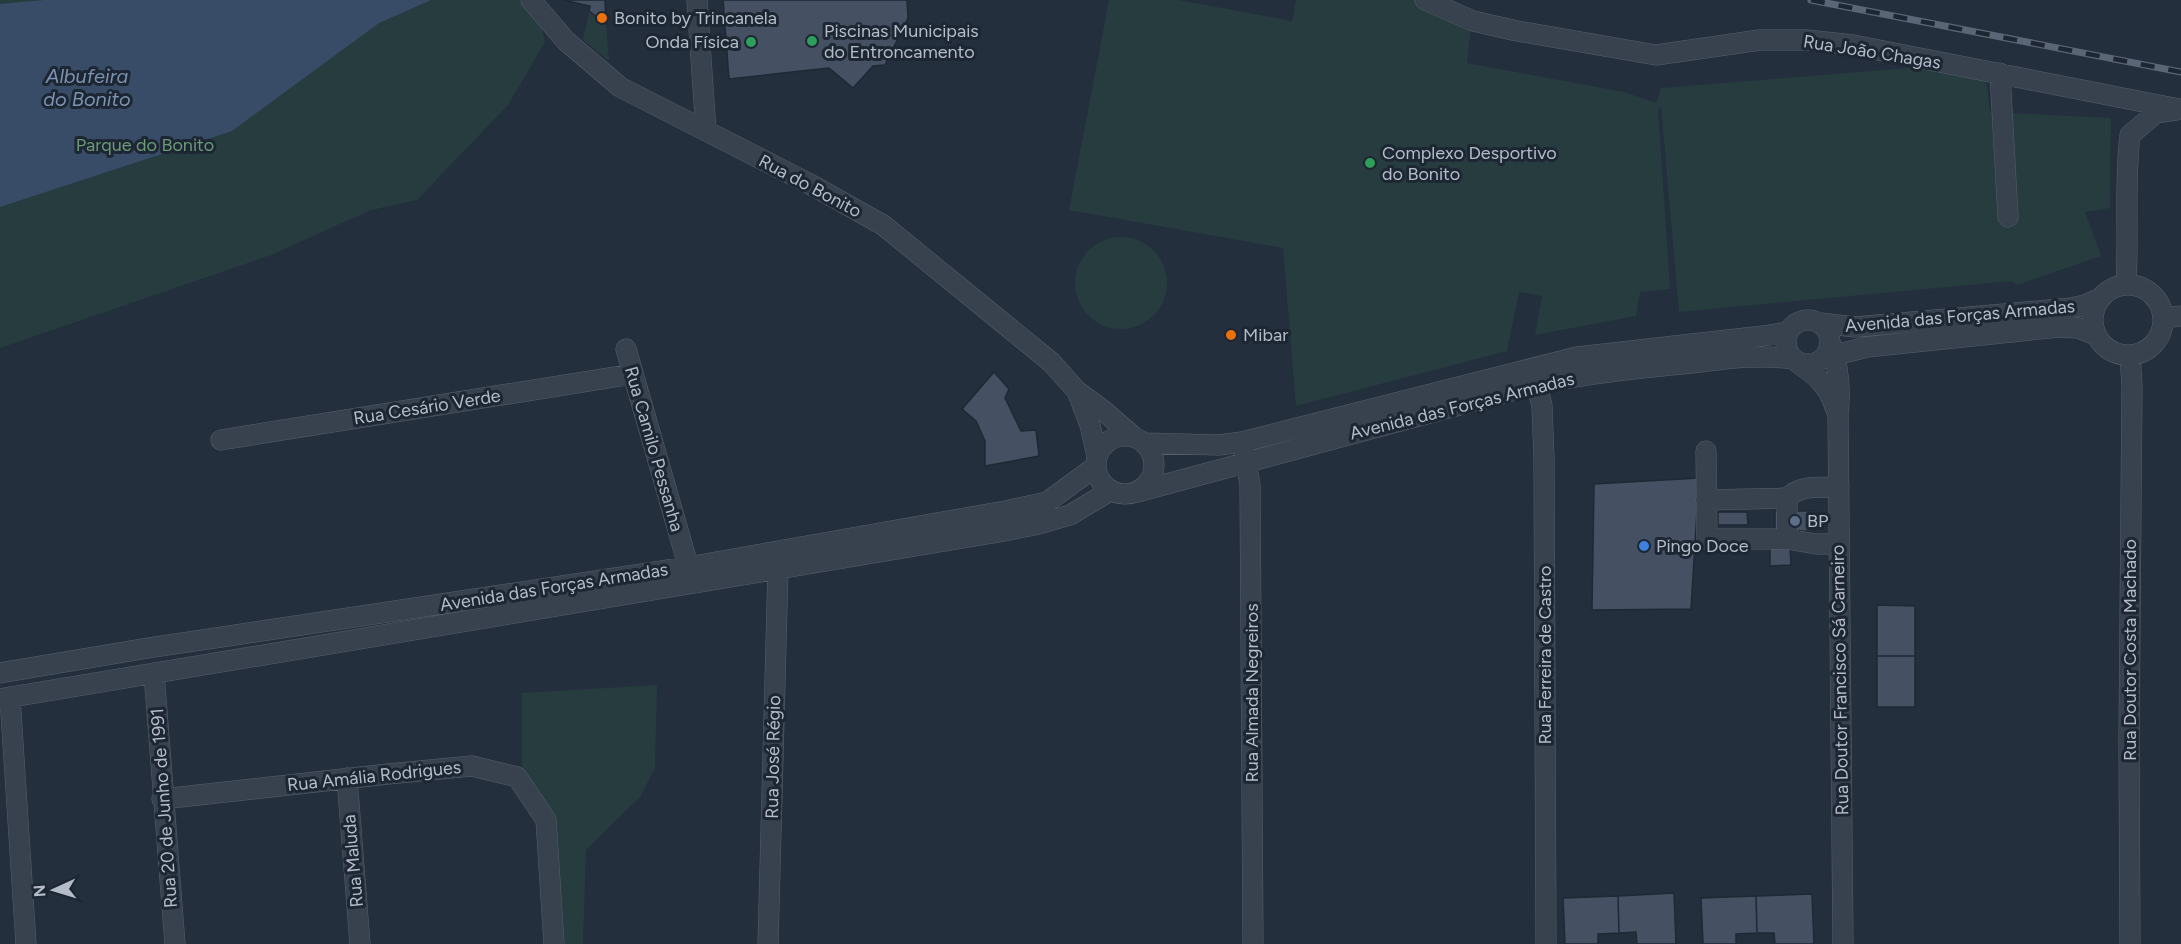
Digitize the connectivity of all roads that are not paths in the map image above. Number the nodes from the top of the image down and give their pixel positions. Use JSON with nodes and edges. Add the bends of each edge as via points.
{"nodes":[{"id":1,"x":531,"y":0,"type":"edge"},
{"id":2,"x":697,"y":0,"type":"edge"},
{"id":3,"x":1425,"y":0,"type":"edge"},
{"id":4,"x":2000,"y":73,"type":"junction"},
{"id":5,"x":2180,"y":110,"type":"edge"},
{"id":6,"x":706,"y":131,"type":"junction"},
{"id":7,"x":2008,"y":217,"type":"dead end"},
{"id":8,"x":2126,"y":285,"type":"junction"},
{"id":9,"x":2099,"y":299,"type":"junction"},
{"id":10,"x":2172,"y":317,"type":"edge"},
{"id":11,"x":1820,"y":323,"type":"junction"},
{"id":12,"x":1788,"y":332,"type":"junction"},
{"id":13,"x":2096,"y":335,"type":"junction"},
{"id":14,"x":626,"y":350,"type":"dead end"},
{"id":15,"x":1830,"y":352,"type":"junction"},
{"id":16,"x":2130,"y":355,"type":"junction"},
{"id":17,"x":1795,"y":361,"type":"junction"},
{"id":18,"x":633,"y":374,"type":"junction"},
{"id":19,"x":1535,"y":375,"type":"junction"},
{"id":20,"x":1077,"y":391,"type":"junction"},
{"id":21,"x":1838,"y":415,"type":"junction"},
{"id":22,"x":221,"y":440,"type":"dead end"},
{"id":23,"x":1139,"y":440,"type":"junction"},
{"id":24,"x":1242,"y":442,"type":"junction"},
{"id":25,"x":1706,"y":451,"type":"dead end"},
{"id":26,"x":1096,"y":461,"type":"junction"},
{"id":27,"x":1246,"y":462,"type":"junction"},
{"id":28,"x":1839,"y":487,"type":"junction"},
{"id":29,"x":1110,"y":491,"type":"junction"},
{"id":30,"x":1137,"y":492,"type":"junction"},
{"id":31,"x":1787,"y":498,"type":"junction"},
{"id":32,"x":1706,"y":500,"type":"junction"},
{"id":33,"x":1787,"y":539,"type":"junction"},
{"id":34,"x":1839,"y":544,"type":"junction"},
{"id":35,"x":778,"y":570,"type":"junction"},
{"id":36,"x":691,"y":576,"type":"junction"},
{"id":37,"x":0,"y":673,"type":"edge"},
{"id":38,"x":154,"y":673,"type":"junction"},
{"id":39,"x":5,"y":698,"type":"edge"},
{"id":40,"x":346,"y":778,"type":"junction"},
{"id":41,"x":162,"y":799,"type":"junction"},
{"id":42,"x":26,"y":944,"type":"edge"},
{"id":43,"x":175,"y":944,"type":"edge"},
{"id":44,"x":360,"y":944,"type":"edge"},
{"id":45,"x":554,"y":944,"type":"edge"},
{"id":46,"x":768,"y":944,"type":"edge"},
{"id":47,"x":1253,"y":944,"type":"edge"},
{"id":48,"x":1546,"y":944,"type":"edge"},
{"id":49,"x":1843,"y":944,"type":"edge"},
{"id":50,"x":2130,"y":944,"type":"edge"}],
"edges":[{"from":1,"to":6,"type":"street","name":"Rua do Bonito","via":[[566,40],[620,87]]},
{"from":2,"to":6,"type":"street"},
{"from":3,"to":4,"type":"street","name":"Rua João Chagas","via":[[1473,21],[1656,55],[1760,39],[1807,40]]},
{"from":4,"to":5,"type":"street","name":"Rua João Chagas"},
{"from":4,"to":7,"type":"street"},
{"from":5,"to":8,"type":"street","via":[[2156,113],[2130,135],[2126,168]]},
{"from":6,"to":20,"type":"street","name":"Rua do Bonito","via":[[883,225],[1051,362]]},
{"from":8,"to":9,"type":"street","via":[[2115,287]]},
{"from":8,"to":10,"type":"street","via":[[2146,290]]},
{"from":9,"to":11,"type":"street","name":"Avenida das Forças Armadas","via":[[2071,308],[1855,327]]},
{"from":9,"to":13,"type":"street","via":[[2093,317]]},
{"from":10,"to":16,"type":"street","via":[[2150,347]]},
{"from":11,"to":12,"type":"street","name":"Avenida das Forças Armadas","via":[[1798,322]]},
{"from":11,"to":15,"type":"street","name":"Avenida das Forças Armadas","via":[[1829,334]]},
{"from":12,"to":17,"type":"street","via":[[1786,346]]},
{"from":12,"to":19,"type":"street","name":"Avenida das Forças Armadas","via":[[1577,357]]},
{"from":13,"to":15,"type":"street","name":"Avenida das Forças Armadas","via":[[2078,328],[2059,327]]},
{"from":13,"to":16,"type":"street","via":[[2110,350]]},
{"from":14,"to":18,"type":"street","name":"Rua Camilo Pessanha"},
{"from":15,"to":17,"type":"street","name":"Avenida das Forças Armadas","via":[[1812,364]]},
{"from":15,"to":21,"type":"street","name":"Rua Doutor Francisco Sá Carneiro","via":[[1841,394]]},
{"from":16,"to":50,"type":"street","name":"Rua Doutor Costa Machado"},
{"from":17,"to":19,"type":"street","name":"Avenida das Forças Armadas","via":[[1766,356],[1579,375]]},
{"from":17,"to":21,"type":"street","via":[[1824,384]]},
{"from":18,"to":22,"type":"street","name":"Rua Cesário Verde"},
{"from":18,"to":36,"type":"street","name":"Rua Camilo Pessanha"},
{"from":19,"to":24,"type":"street","name":"Avenida das Forças Armadas"},
{"from":19,"to":27,"type":"street","name":"Avenida das Forças Armadas"},
{"from":19,"to":48,"type":"street","name":"Rua Ferreira de Castro","via":[[1542,406],[1544,458]]},
{"from":20,"to":23,"type":"street","name":"Rua do Bonito"},
{"from":20,"to":26,"type":"street","name":"Rua do Bonito","via":[[1090,425]]},
{"from":21,"to":28,"type":"street","name":"Rua Doutor Francisco Sá Carneiro"},
{"from":23,"to":24,"type":"street","name":"Avenida das Forças Armadas","via":[[1219,445]]},
{"from":23,"to":26,"type":"street","via":[[1116,437],[1101,448]]},
{"from":23,"to":30,"type":"street","via":[[1154,460],[1154,469]]},
{"from":24,"to":27,"type":"street","name":"Rua Almada Negreiros"},
{"from":25,"to":32,"type":"street"},
{"from":26,"to":29,"type":"street","via":[[1102,485]]},
{"from":26,"to":36,"type":"street","name":"Avenida das Forças Armadas","via":[[1047,502]]},
{"from":27,"to":30,"type":"street","name":"Avenida das Forças Armadas"},
{"from":27,"to":47,"type":"street","name":"Rua Almada Negreiros","via":[[1250,485]]},
{"from":28,"to":31,"type":"street","via":[[1801,488]]},
{"from":28,"to":34,"type":"street","name":"Rua Doutor Francisco Sá Carneiro"},
{"from":29,"to":30,"type":"street","via":[[1128,495]]},
{"from":29,"to":35,"type":"street","name":"Avenida das Forças Armadas","via":[[1070,515],[1039,524]]},
{"from":31,"to":32,"type":"street"},
{"from":31,"to":33,"type":"street"},
{"from":32,"to":33,"type":"street","via":[[1707,539]]},
{"from":33,"to":34,"type":"street"},
{"from":34,"to":49,"type":"street","name":"Rua Doutor Francisco Sá Carneiro"},
{"from":35,"to":36,"type":"street","name":"Avenida das Forças Armadas"},
{"from":35,"to":46,"type":"street","name":"Rua José Régio"},
{"from":36,"to":37,"type":"street","name":"Avenida das Forças Armadas","via":[[148,648]]},
{"from":36,"to":38,"type":"street","name":"Avenida das Forças Armadas"},
{"from":38,"to":39,"type":"street","name":"Avenida das Forças Armadas"},
{"from":38,"to":41,"type":"street","name":"Rua 20 de Junho de 1991"},
{"from":39,"to":42,"type":"street"},
{"from":40,"to":41,"type":"street","name":"Rua Amália Rodrigues"},
{"from":40,"to":44,"type":"street","name":"Rua Maluda"},
{"from":40,"to":45,"type":"street","name":"Rua Amália Rodrigues","via":[[472,766],[517,777],[546,820]]},
{"from":41,"to":43,"type":"street","name":"Rua 20 de Junho de 1991"}]}
